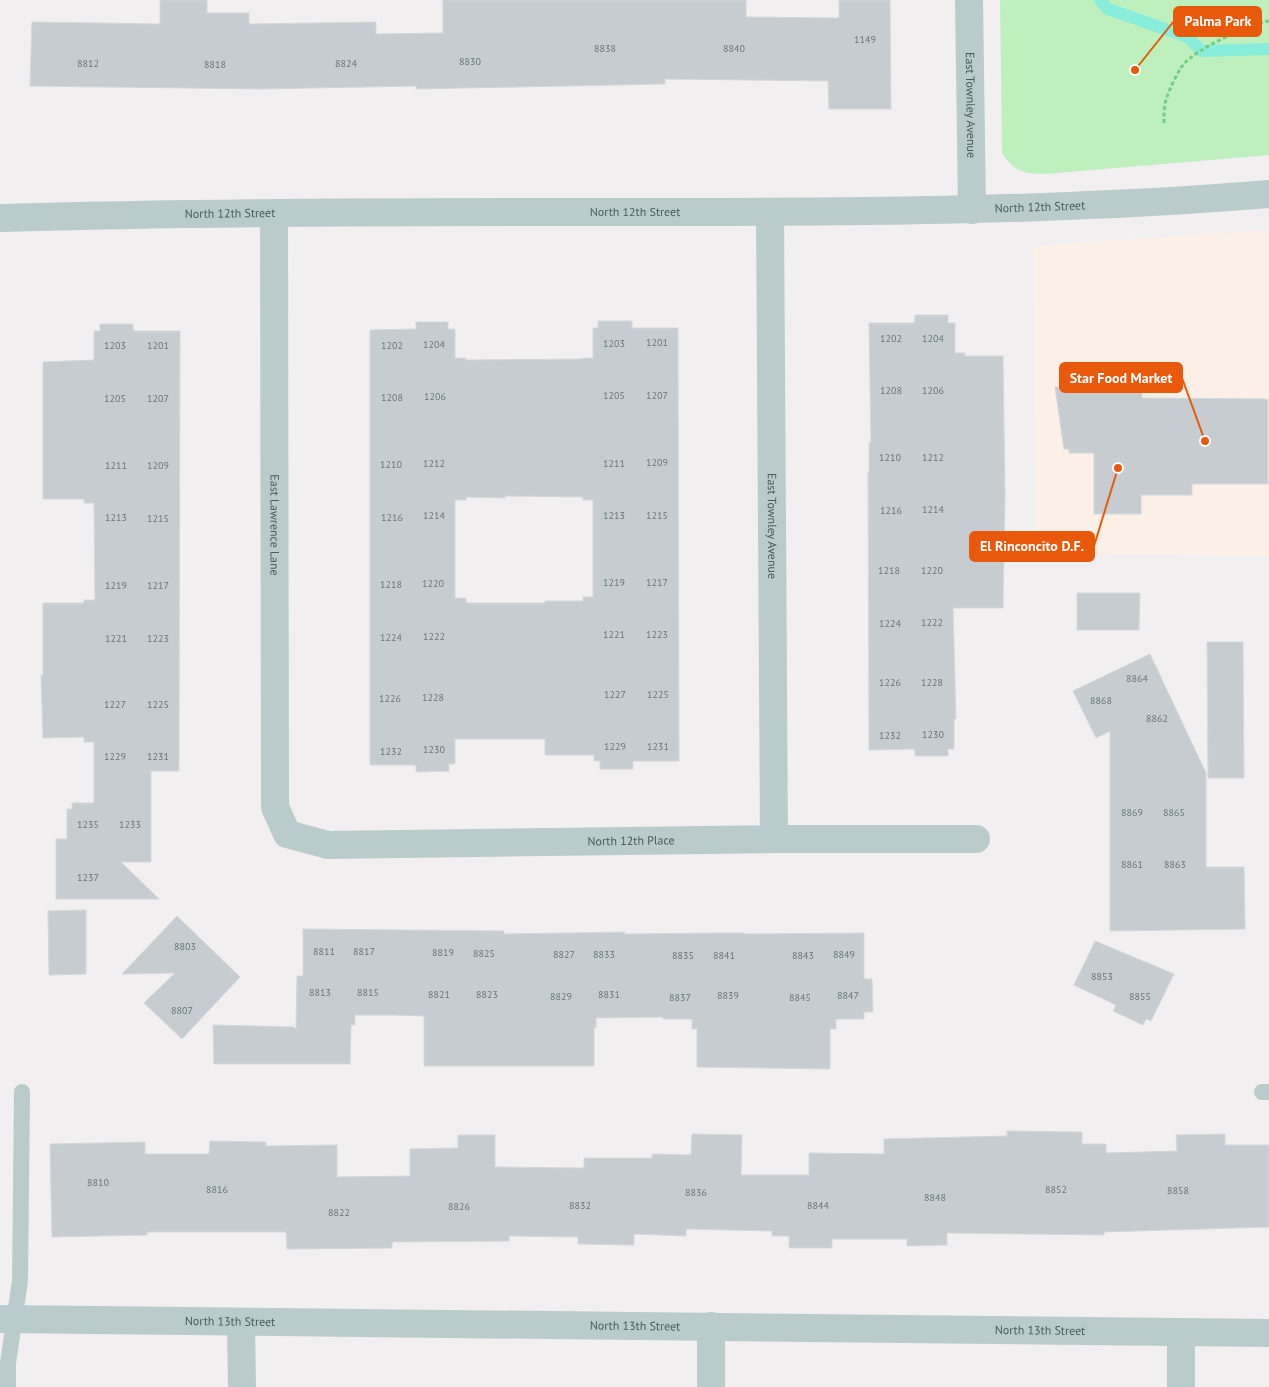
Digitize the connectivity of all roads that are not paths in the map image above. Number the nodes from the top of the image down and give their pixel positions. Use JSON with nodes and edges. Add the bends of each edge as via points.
{"nodes":[{"id":1,"x":969,"y":0,"type":"edge"},
{"id":2,"x":1269,"y":194,"type":"edge"},
{"id":3,"x":972,"y":210,"type":"junction"},
{"id":4,"x":770,"y":212,"type":"junction"},
{"id":5,"x":274,"y":214,"type":"junction"},
{"id":6,"x":0,"y":218,"type":"edge"},
{"id":7,"x":286,"y":834,"type":"joint"},
{"id":8,"x":774,"y":839,"type":"junction"},
{"id":9,"x":976,"y":839,"type":"dead end"},
{"id":10,"x":22,"y":1092,"type":"dead end"},
{"id":11,"x":8,"y":1320,"type":"edge"},
{"id":12,"x":242,"y":1323,"type":"junction"},
{"id":13,"x":711,"y":1326,"type":"junction"},
{"id":14,"x":1181,"y":1333,"type":"junction"},
{"id":15,"x":1269,"y":1333,"type":"edge"},
{"id":16,"x":8,"y":1387,"type":"edge"},
{"id":17,"x":242,"y":1387,"type":"edge"},
{"id":18,"x":711,"y":1387,"type":"edge"},
{"id":19,"x":1181,"y":1387,"type":"edge"}],
"edges":[{"from":1,"to":3,"type":"street","name":"East Townley Avenue"},
{"from":2,"to":3,"type":"street","name":"North 12th Street"},
{"from":3,"to":4,"type":"street","name":"North 12th Street"},
{"from":4,"to":5,"type":"street","name":"North 12th Street"},
{"from":4,"to":8,"type":"street","name":"East Townley Avenue"},
{"from":5,"to":6,"type":"street","name":"North 12th Street"},
{"from":5,"to":7,"type":"street","name":"East Lawrence Lane","via":[[275,807]]},
{"from":7,"to":8,"type":"street","name":"North 12th Place","via":[[328,845]]},
{"from":8,"to":9,"type":"street","name":"North 12th Place"},
{"from":10,"to":11,"type":"lane","via":[[20,1281]]},
{"from":11,"to":12,"type":"street","name":"North 13th Street"},
{"from":11,"to":16,"type":"lane"},
{"from":12,"to":13,"type":"street","name":"North 13th Street"},
{"from":12,"to":17,"type":"street"},
{"from":13,"to":14,"type":"street","name":"North 13th Street"},
{"from":13,"to":18,"type":"street"},
{"from":14,"to":15,"type":"street","name":"North 13th Street"},
{"from":14,"to":19,"type":"street"}]}
